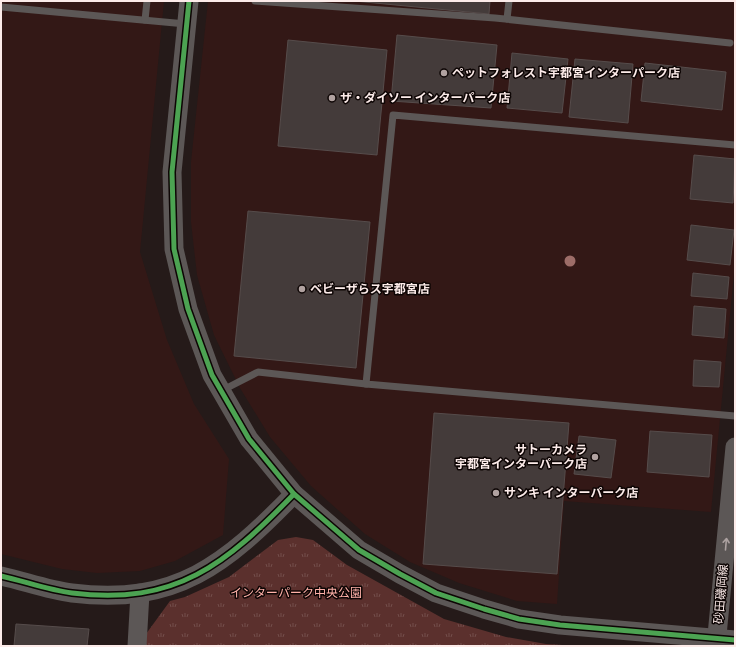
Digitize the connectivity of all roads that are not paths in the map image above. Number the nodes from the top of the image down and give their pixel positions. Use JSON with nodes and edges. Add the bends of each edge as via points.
{"nodes":[{"id":1,"x":147,"y":1,"type":"edge"},
{"id":2,"x":189,"y":1,"type":"edge"},
{"id":3,"x":255,"y":1,"type":"edge"},
{"id":4,"x":509,"y":1,"type":"edge"},
{"id":5,"x":1,"y":7,"type":"edge"},
{"id":6,"x":507,"y":19,"type":"junction"},
{"id":7,"x":145,"y":20,"type":"junction"},
{"id":8,"x":187,"y":24,"type":"junction"},
{"id":9,"x":730,"y":43,"type":"dead end"},
{"id":10,"x":735,"y":145,"type":"edge"},
{"id":11,"x":366,"y":384,"type":"junction"},
{"id":12,"x":221,"y":391,"type":"junction"},
{"id":13,"x":735,"y":416,"type":"edge"},
{"id":14,"x":735,"y":447,"type":"edge"},
{"id":15,"x":294,"y":494,"type":"junction"},
{"id":16,"x":1,"y":576,"type":"edge"},
{"id":17,"x":140,"y":593,"type":"junction"},
{"id":18,"x":723,"y":642,"type":"edge"},
{"id":19,"x":137,"y":646,"type":"edge"}],
"edges":[{"from":1,"to":7,"type":"lane"},
{"from":2,"to":8,"type":"street"},
{"from":3,"to":6,"type":"lane"},
{"from":4,"to":6,"type":"lane"},
{"from":5,"to":7,"type":"lane"},
{"from":6,"to":9,"type":"lane"},
{"from":7,"to":8,"type":"lane"},
{"from":8,"to":12,"type":"street","via":[[172,172],[174,249],[188,309],[212,375]]},
{"from":10,"to":11,"type":"lane","via":[[393,115]]},
{"from":11,"to":12,"type":"lane","via":[[258,372]]},
{"from":11,"to":13,"type":"lane"},
{"from":12,"to":15,"type":"street","via":[[249,439]]},
{"from":18,"to":14,"type":"street","name":"砂田磯岡線","one_way":true},
{"from":15,"to":17,"type":"street","via":[[239,548],[212,568],[190,580]]},
{"from":15,"to":18,"type":"street","via":[[358,550],[436,592],[484,610],[519,619]]},
{"from":16,"to":17,"type":"street","via":[[71,593],[106,596]]},
{"from":17,"to":19,"type":"street"}]}
